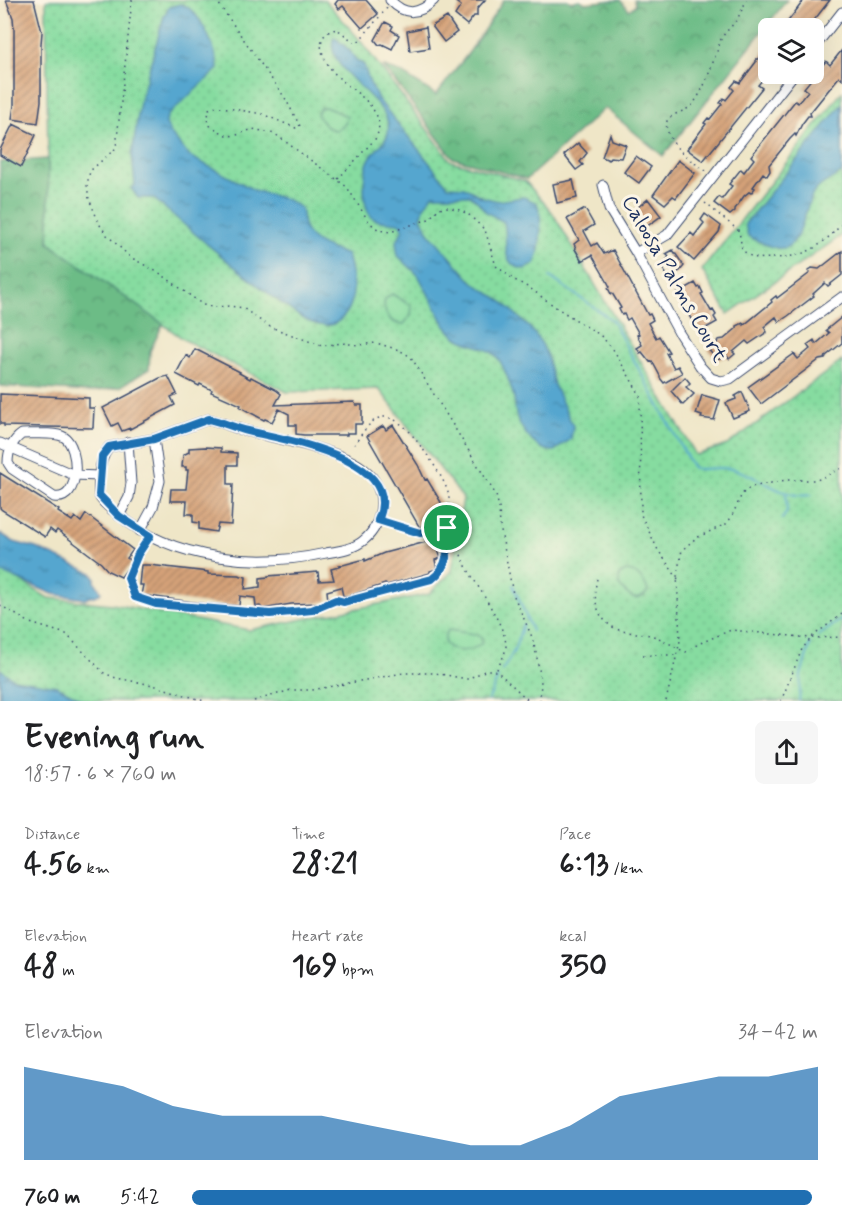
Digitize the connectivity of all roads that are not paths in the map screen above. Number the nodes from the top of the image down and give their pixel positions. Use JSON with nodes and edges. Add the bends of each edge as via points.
{"nodes":[{"id":1,"x":391,"y":0,"type":"edge"},
{"id":2,"x":434,"y":0,"type":"edge"},
{"id":3,"x":842,"y":12,"type":"edge"},
{"id":4,"x":824,"y":35,"type":"edge"},
{"id":5,"x":786,"y":84,"type":"edge"},
{"id":6,"x":603,"y":184,"type":"dead end"},
{"id":7,"x":636,"y":253,"type":"junction"},
{"id":8,"x":842,"y":297,"type":"edge"},
{"id":9,"x":154,"y":439,"type":"junction"},
{"id":10,"x":128,"y":442,"type":"junction"},
{"id":11,"x":0,"y":443,"type":"edge"},
{"id":12,"x":11,"y":447,"type":"junction"},
{"id":13,"x":74,"y":475,"type":"junction"},
{"id":14,"x":99,"y":476,"type":"junction"},
{"id":15,"x":119,"y":516,"type":"junction"},
{"id":16,"x":140,"y":531,"type":"junction"}],
"edges":[{"from":1,"to":2,"type":"street","via":[[398,8],[411,12],[425,9]]},
{"from":3,"to":4,"type":"street"},
{"from":5,"to":7,"type":"street","via":[[667,235]]},
{"from":6,"to":7,"type":"street","name":"Caloosa Palms Court","via":[[609,209]]},
{"from":7,"to":8,"type":"street","name":"Caloosa Palms Court","via":[[700,366],[711,378],[721,381],[730,379]]},
{"from":9,"to":10,"type":"street"},
{"from":9,"to":16,"type":"street","via":[[160,481],[153,507]]},
{"from":9,"to":16,"type":"street","via":[[209,419],[328,452],[364,469],[377,484],[381,514],[363,542],[303,558],[213,556],[168,544]]},
{"from":10,"to":14,"type":"street","via":[[109,447],[102,456]]},
{"from":10,"to":15,"type":"street","via":[[131,483]]},
{"from":11,"to":12,"type":"street"},
{"from":12,"to":13,"type":"street"},
{"from":12,"to":13,"type":"street","via":[[22,434],[60,435],[72,447]]},
{"from":12,"to":13,"type":"street","via":[[8,462],[12,469],[54,497],[66,496]]},
{"from":13,"to":14,"type":"street"},
{"from":14,"to":15,"type":"street","via":[[99,495]]},
{"from":15,"to":16,"type":"street"}]}
